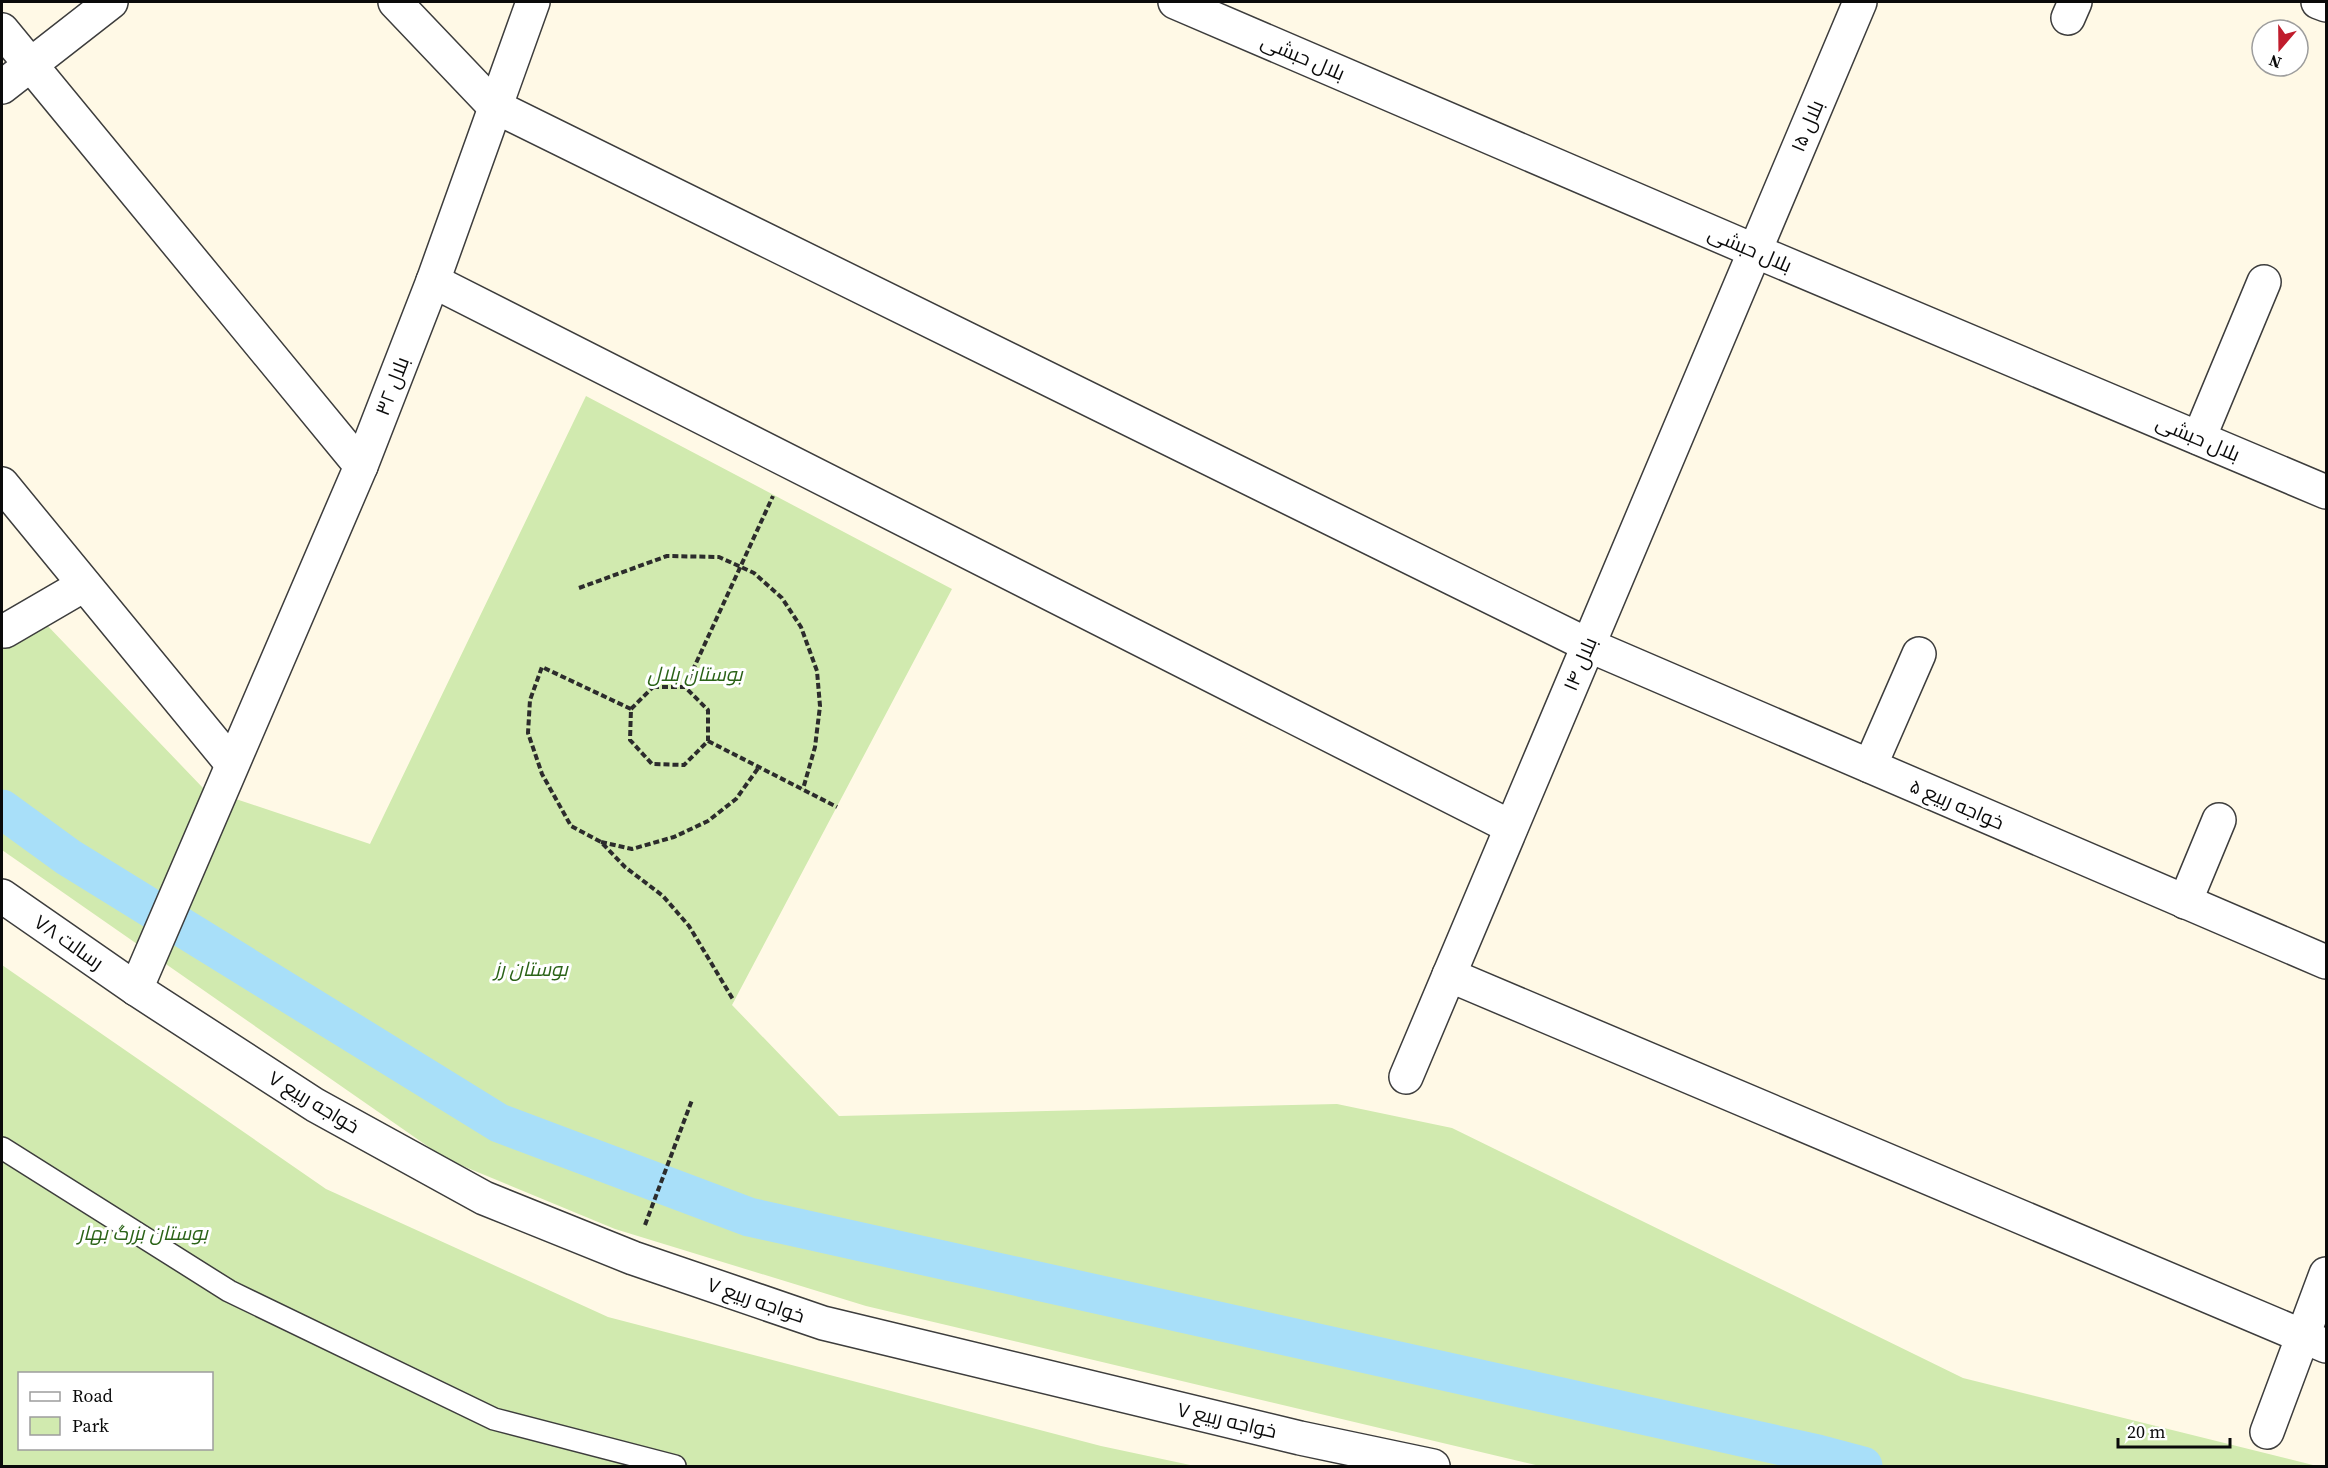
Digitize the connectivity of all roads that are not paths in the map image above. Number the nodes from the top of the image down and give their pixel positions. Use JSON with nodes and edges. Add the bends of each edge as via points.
{"nodes":[{"id":1,"x":111,"y":2,"type":"edge"},
{"id":2,"x":395,"y":2,"type":"edge"},
{"id":3,"x":533,"y":2,"type":"edge"},
{"id":4,"x":1175,"y":2,"type":"edge"},
{"id":5,"x":1860,"y":2,"type":"edge"},
{"id":6,"x":2318,"y":2,"type":"edge"},
{"id":7,"x":2326,"y":5,"type":"edge"},
{"id":8,"x":2,"y":30,"type":"edge"},
{"id":9,"x":30,"y":65,"type":"junction"},
{"id":10,"x":2,"y":87,"type":"edge"},
{"id":11,"x":494,"y":106,"type":"junction"},
{"id":12,"x":1755,"y":251,"type":"junction"},
{"id":13,"x":433,"y":281,"type":"junction"},
{"id":14,"x":2264,"y":282,"type":"dead end"},
{"id":15,"x":2199,"y":438,"type":"junction"},
{"id":16,"x":362,"y":466,"type":"junction"},
{"id":17,"x":2,"y":484,"type":"edge"},
{"id":18,"x":2326,"y":492,"type":"edge"},
{"id":19,"x":84,"y":585,"type":"junction"},
{"id":20,"x":2,"y":630,"type":"edge"},
{"id":21,"x":1588,"y":645,"type":"junction"},
{"id":22,"x":1919,"y":654,"type":"dead end"},
{"id":23,"x":232,"y":764,"type":"junction"},
{"id":24,"x":1870,"y":766,"type":"junction"},
{"id":25,"x":2219,"y":820,"type":"dead end"},
{"id":26,"x":1511,"y":827,"type":"junction"},
{"id":27,"x":2,"y":896,"type":"edge"},
{"id":28,"x":2185,"y":902,"type":"junction"},
{"id":29,"x":2326,"y":962,"type":"edge"},
{"id":30,"x":1449,"y":975,"type":"junction"},
{"id":31,"x":136,"y":989,"type":"junction"},
{"id":32,"x":1406,"y":1077,"type":"dead end"},
{"id":33,"x":2,"y":1148,"type":"edge"},
{"id":34,"x":2326,"y":1274,"type":"edge"},
{"id":35,"x":2314,"y":1341,"type":"edge"},
{"id":36,"x":2267,"y":1432,"type":"dead end"},
{"id":37,"x":675,"y":1467,"type":"edge"},
{"id":38,"x":1433,"y":1467,"type":"edge"}],
"edges":[{"from":1,"to":9,"type":"street"},
{"from":2,"to":11,"type":"street"},
{"from":3,"to":11,"type":"street","name":"بلال ۳۲"},
{"from":4,"to":12,"type":"street","name":"بلال حبشی"},
{"from":5,"to":12,"type":"street","name":"بلال ۱۵"},
{"from":6,"to":7,"type":"street"},
{"from":8,"to":9,"type":"street"},
{"from":9,"to":10,"type":"street"},
{"from":9,"to":16,"type":"street"},
{"from":11,"to":13,"type":"street","name":"بلال ۳۲"},
{"from":11,"to":21,"type":"street","name":"خواجه ربیع ۵"},
{"from":12,"to":15,"type":"street","name":"بلال حبشی"},
{"from":12,"to":21,"type":"street","name":"بلال ۱۴"},
{"from":13,"to":16,"type":"street","name":"بلال ۳۲"},
{"from":13,"to":26,"type":"street"},
{"from":14,"to":15,"type":"street"},
{"from":15,"to":18,"type":"street","name":"بلال حبشی"},
{"from":16,"to":23,"type":"street","name":"بلال ۳۲"},
{"from":17,"to":19,"type":"street"},
{"from":19,"to":20,"type":"street"},
{"from":19,"to":23,"type":"street"},
{"from":21,"to":24,"type":"street","name":"خواجه ربیع ۵"},
{"from":21,"to":26,"type":"street","name":"بلال ۱۴"},
{"from":22,"to":24,"type":"street"},
{"from":23,"to":31,"type":"street","name":"بلال ۳۲"},
{"from":24,"to":28,"type":"street","name":"خواجه ربیع ۵"},
{"from":25,"to":28,"type":"street"},
{"from":26,"to":30,"type":"street","name":"بلال ۱۴"},
{"from":27,"to":31,"type":"street","name":"رسالت ۷۸"},
{"from":28,"to":29,"type":"street","name":"خواجه ربیع ۵"},
{"from":30,"to":32,"type":"street","name":"بلال ۱۴"},
{"from":30,"to":35,"type":"street"},
{"from":31,"to":38,"type":"street","name":"خواجه ربیع ۷","via":[[315,1105],[484,1198],[633,1258],[823,1323]]},
{"from":33,"to":37,"type":"lane","via":[[229,1291],[494,1419]]},
{"from":34,"to":35,"type":"street"},
{"from":35,"to":36,"type":"street"}]}
